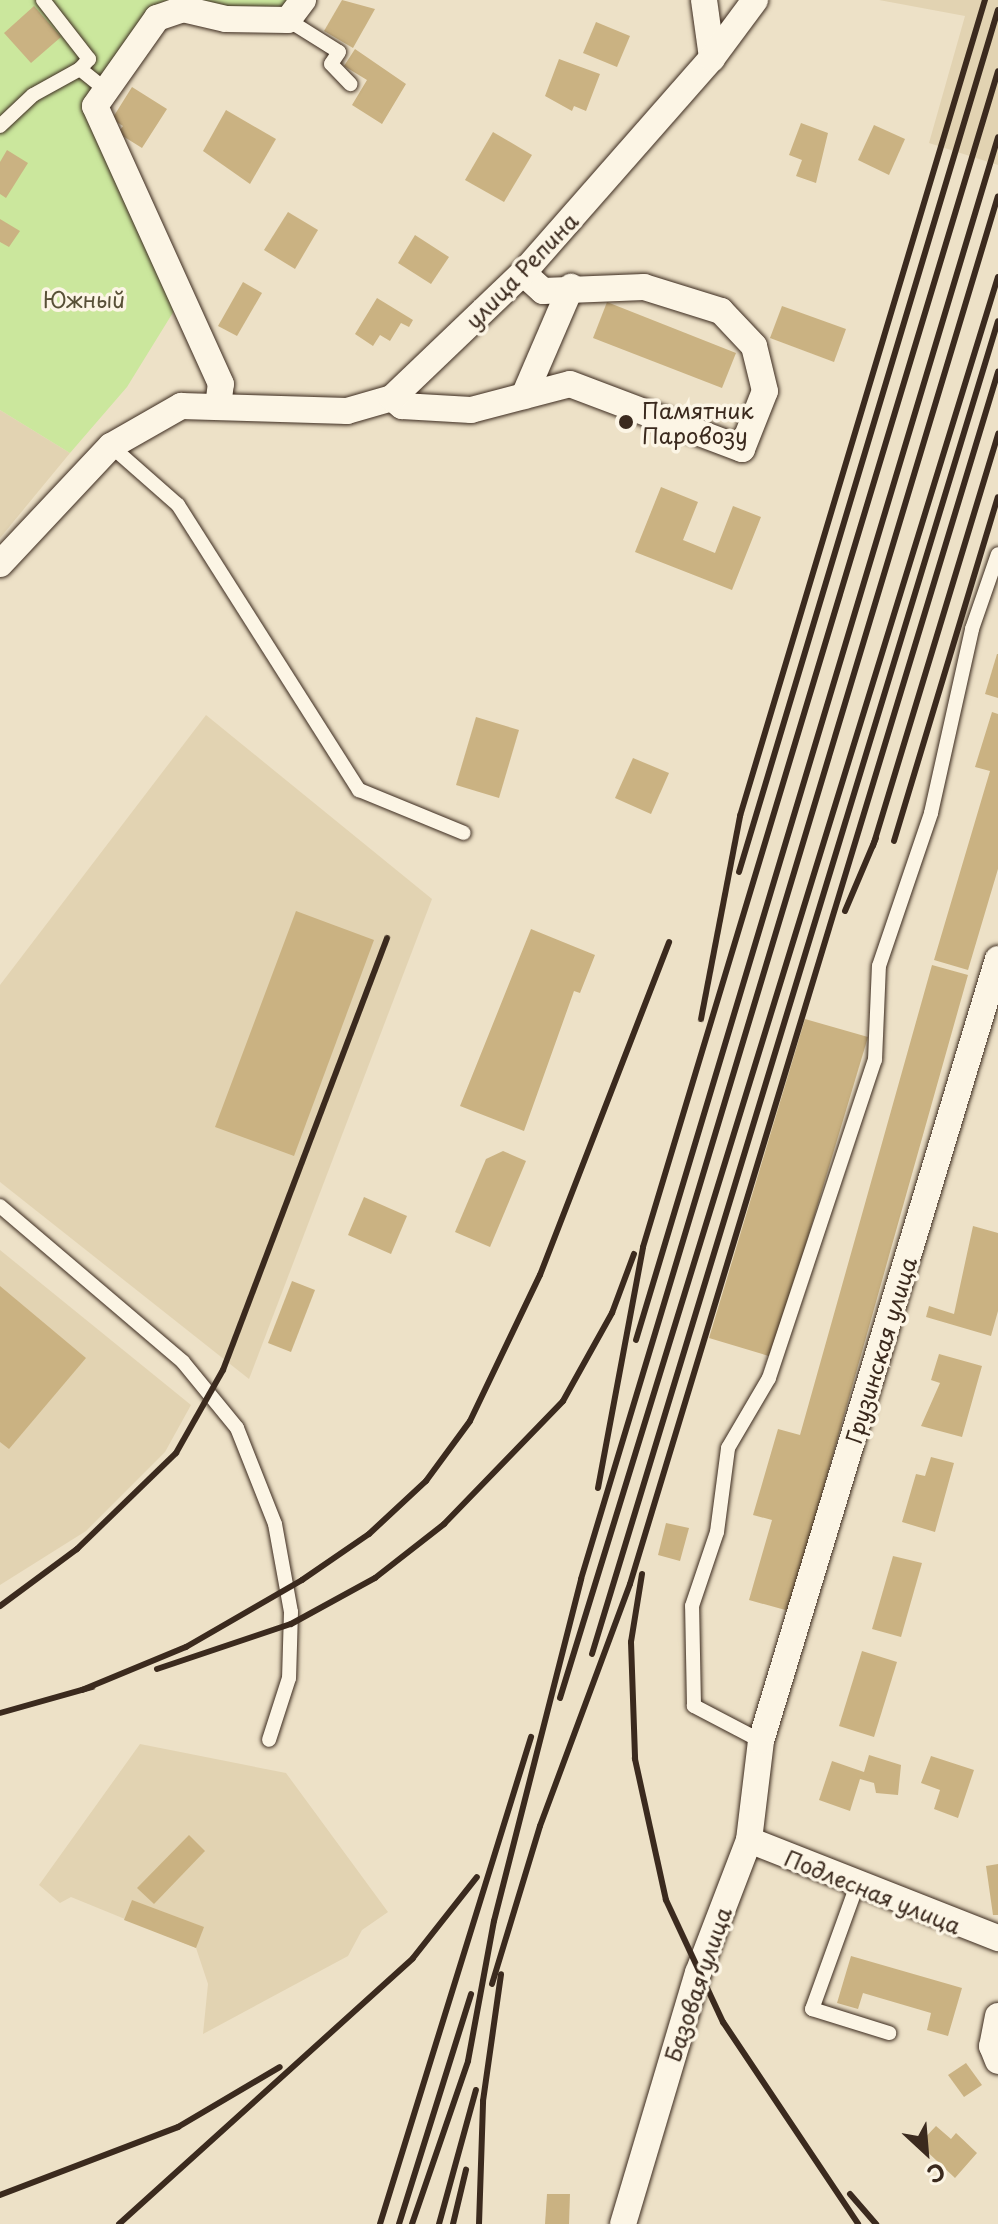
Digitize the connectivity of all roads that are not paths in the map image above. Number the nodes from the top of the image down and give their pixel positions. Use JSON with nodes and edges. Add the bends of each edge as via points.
{"nodes":[{"id":1,"x":43,"y":0,"type":"edge"},
{"id":2,"x":704,"y":0,"type":"edge"},
{"id":3,"x":755,"y":0,"type":"edge"},
{"id":4,"x":296,"y":10,"type":"edge"},
{"id":5,"x":712,"y":58,"type":"junction"},
{"id":6,"x":80,"y":69,"type":"junction"},
{"id":7,"x":350,"y":84,"type":"dead end"},
{"id":8,"x":106,"y":90,"type":"junction"},
{"id":9,"x":0,"y":126,"type":"edge"},
{"id":10,"x":523,"y":273,"type":"junction"},
{"id":11,"x":571,"y":287,"type":"junction"},
{"id":12,"x":524,"y":396,"type":"junction"},
{"id":13,"x":392,"y":398,"type":"junction"},
{"id":14,"x":218,"y":407,"type":"junction"},
{"id":15,"x":111,"y":446,"type":"junction"},
{"id":16,"x":998,"y":554,"type":"edge"},
{"id":17,"x":0,"y":564,"type":"edge"},
{"id":18,"x":464,"y":833,"type":"dead end"},
{"id":19,"x":998,"y":959,"type":"edge"},
{"id":20,"x":0,"y":1206,"type":"edge"},
{"id":21,"x":269,"y":1740,"type":"dead end"},
{"id":22,"x":761,"y":1741,"type":"junction"},
{"id":23,"x":749,"y":1840,"type":"junction"},
{"id":24,"x":857,"y":1885,"type":"junction"},
{"id":25,"x":998,"y":1938,"type":"edge"},
{"id":26,"x":998,"y":2016,"type":"edge"},
{"id":27,"x":889,"y":2033,"type":"dead end"},
{"id":28,"x":998,"y":2061,"type":"edge"},
{"id":29,"x":623,"y":2224,"type":"edge"}],
"edges":[{"from":1,"to":6,"type":"lane","via":[[89,59]]},
{"from":2,"to":5,"type":"street"},
{"from":3,"to":5,"type":"street","name":"улица Репина"},
{"from":4,"to":7,"type":"lane","via":[[339,52],[331,64]]},
{"from":4,"to":8,"type":"street","via":[[226,19],[183,9],[157,18]]},
{"from":5,"to":10,"type":"street","name":"улица Репина"},
{"from":6,"to":8,"type":"lane"},
{"from":6,"to":9,"type":"lane","via":[[33,95]]},
{"from":8,"to":14,"type":"street","via":[[95,117],[221,384]]},
{"from":10,"to":11,"type":"street","via":[[543,291]]},
{"from":10,"to":13,"type":"street","name":"улица Репина"},
{"from":11,"to":12,"type":"street"},
{"from":11,"to":12,"type":"street","via":[[644,287],[721,311],[754,346],[765,391],[742,449],[570,384]]},
{"from":12,"to":13,"type":"street","via":[[471,410],[402,406]]},
{"from":13,"to":14,"type":"street","name":"улица Репина","via":[[347,411]]},
{"from":14,"to":15,"type":"street","name":"улица Репина","via":[[181,406]]},
{"from":15,"to":17,"type":"street","name":"улица Репина"},
{"from":15,"to":18,"type":"lane","via":[[178,505],[359,790]]},
{"from":16,"to":22,"type":"lane","via":[[972,629],[931,813],[879,966],[875,1060],[769,1378],[728,1448],[717,1532],[692,1606],[694,1706]]},
{"from":19,"to":22,"type":"street","name":"Грузинская улица"},
{"from":20,"to":21,"type":"lane","via":[[183,1362],[237,1428],[275,1524],[291,1612],[289,1678]]},
{"from":22,"to":23,"type":"street","name":"Базовая улица"},
{"from":23,"to":24,"type":"street","name":"Подлесная улица"},
{"from":23,"to":29,"type":"street","name":"Базовая улица","via":[[698,1973]]},
{"from":24,"to":25,"type":"street","name":"Подлесная улица"},
{"from":24,"to":27,"type":"lane","via":[[812,2009]]},
{"from":26,"to":28,"type":"street","via":[[992,2046]]}]}
